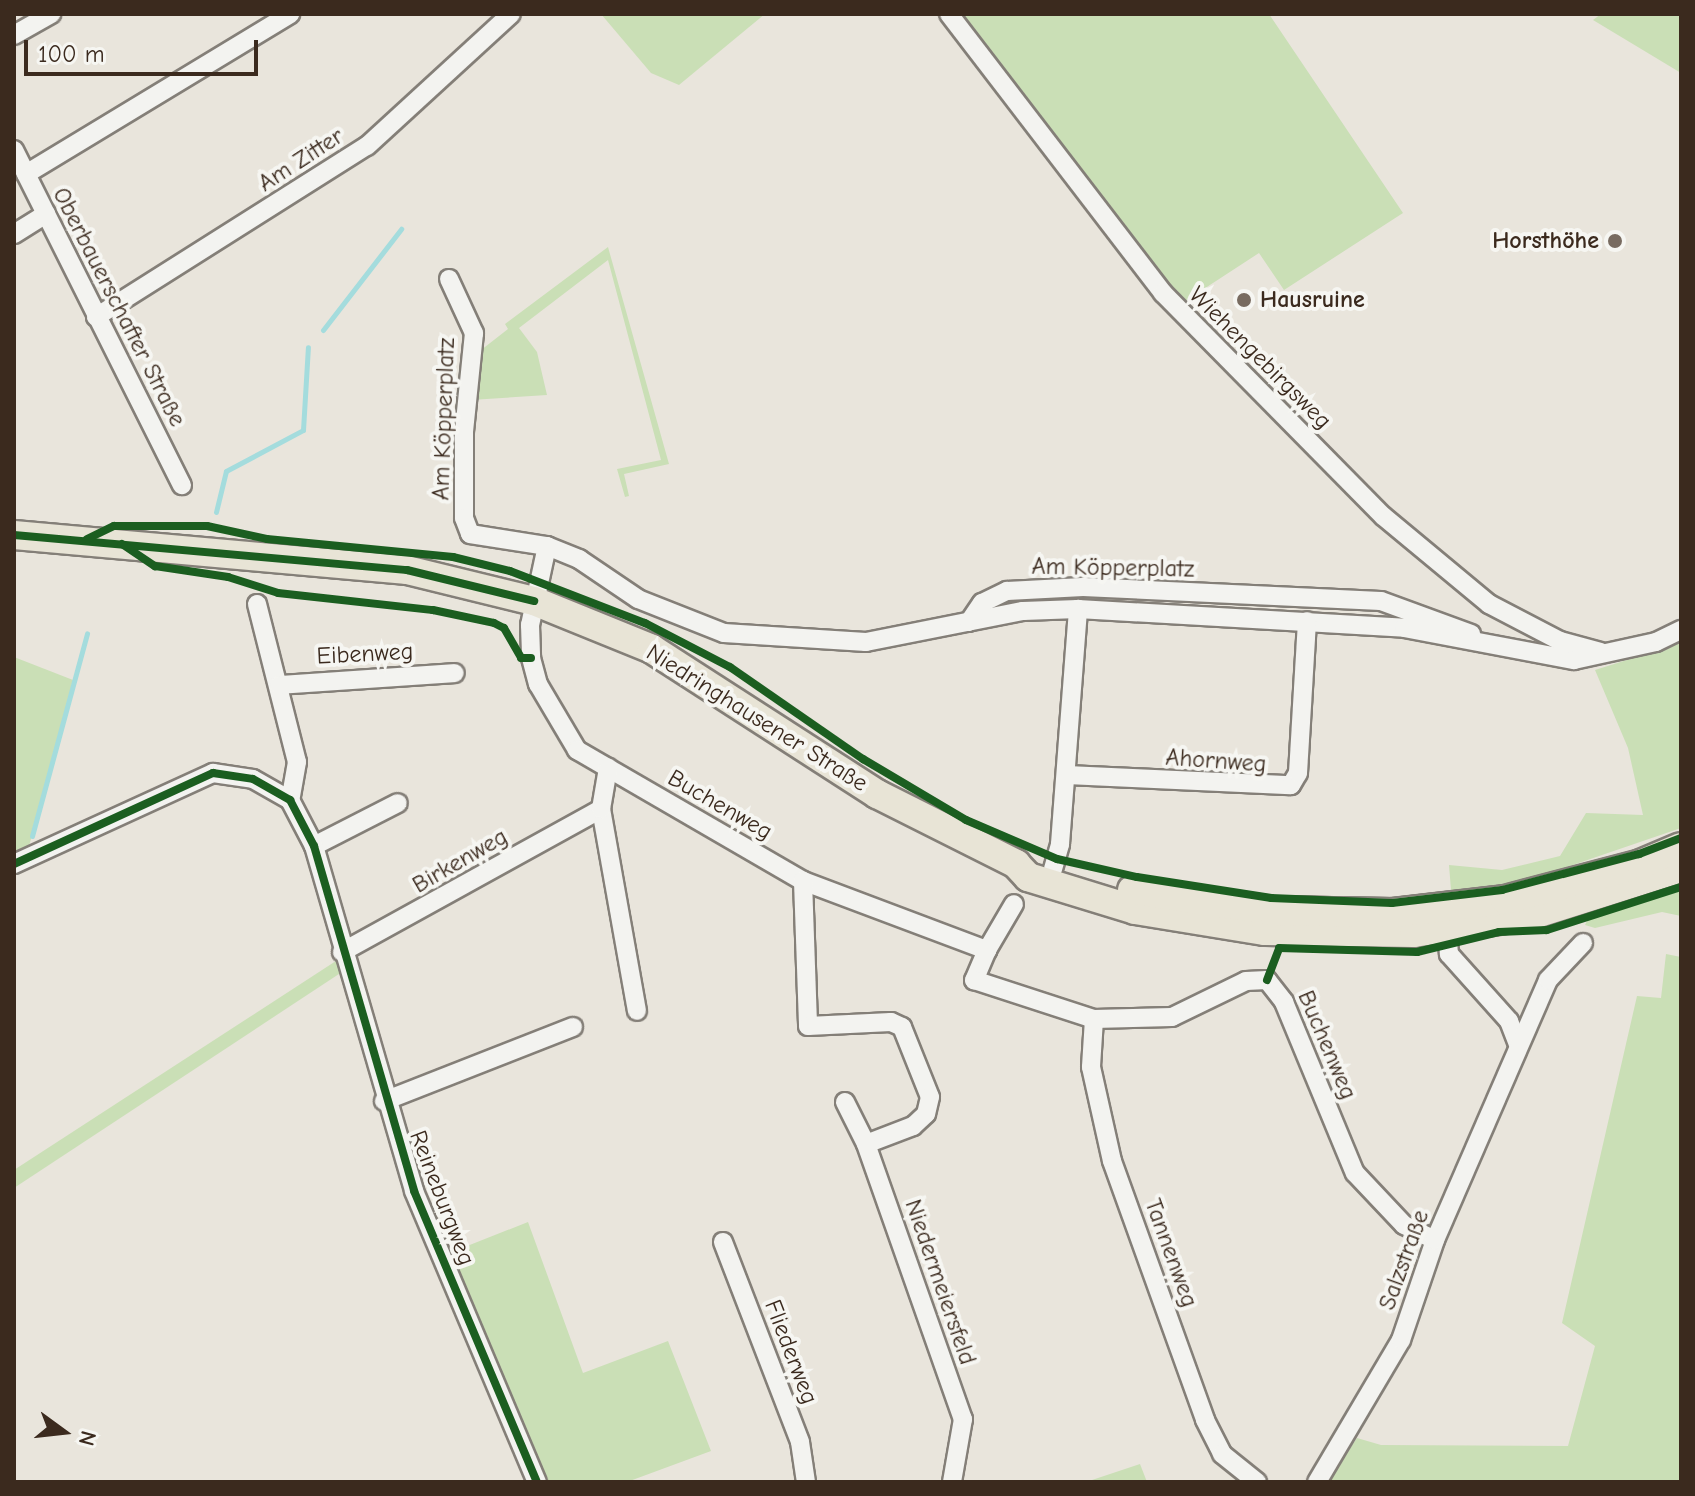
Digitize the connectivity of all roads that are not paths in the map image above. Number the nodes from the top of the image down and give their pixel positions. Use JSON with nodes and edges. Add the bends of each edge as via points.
{"nodes":[{"id":1,"x":51,"y":14,"type":"edge"},
{"id":2,"x":290,"y":14,"type":"edge"},
{"id":3,"x":511,"y":14,"type":"edge"},
{"id":4,"x":949,"y":14,"type":"edge"},
{"id":5,"x":14,"y":35,"type":"edge"},
{"id":6,"x":14,"y":150,"type":"edge"},
{"id":7,"x":26,"y":174,"type":"junction"},
{"id":8,"x":46,"y":214,"type":"junction"},
{"id":9,"x":14,"y":234,"type":"edge"},
{"id":10,"x":449,"y":279,"type":"dead end"},
{"id":11,"x":96,"y":317,"type":"junction"},
{"id":12,"x":182,"y":485,"type":"dead end"},
{"id":13,"x":14,"y":535,"type":"edge"},
{"id":14,"x":547,"y":546,"type":"junction"},
{"id":15,"x":534,"y":601,"type":"junction"},
{"id":16,"x":257,"y":604,"type":"dead end"},
{"id":17,"x":1078,"y":609,"type":"junction"},
{"id":18,"x":1307,"y":621,"type":"junction"},
{"id":19,"x":969,"y":622,"type":"junction"},
{"id":20,"x":1681,"y":630,"type":"edge"},
{"id":21,"x":1486,"y":644,"type":"junction"},
{"id":22,"x":1608,"y":654,"type":"junction"},
{"id":23,"x":455,"y":673,"type":"dead end"},
{"id":24,"x":279,"y":685,"type":"junction"},
{"id":25,"x":608,"y":768,"type":"junction"},
{"id":26,"x":1067,"y":775,"type":"junction"},
{"id":27,"x":290,"y":800,"type":"junction"},
{"id":28,"x":398,"y":803,"type":"dead end"},
{"id":29,"x":601,"y":809,"type":"junction"},
{"id":30,"x":314,"y":846,"type":"junction"},
{"id":31,"x":1681,"y":847,"type":"edge"},
{"id":32,"x":14,"y":864,"type":"edge"},
{"id":33,"x":1016,"y":864,"type":"junction"},
{"id":34,"x":1053,"y":869,"type":"junction"},
{"id":35,"x":1681,"y":871,"type":"edge"},
{"id":36,"x":803,"y":881,"type":"junction"},
{"id":37,"x":1014,"y":904,"type":"dead end"},
{"id":38,"x":1447,"y":919,"type":"junction"},
{"id":39,"x":1583,"y":943,"type":"dead end"},
{"id":40,"x":987,"y":950,"type":"junction"},
{"id":41,"x":342,"y":952,"type":"junction"},
{"id":42,"x":637,"y":1011,"type":"dead end"},
{"id":43,"x":1094,"y":1019,"type":"junction"},
{"id":44,"x":573,"y":1027,"type":"dead end"},
{"id":45,"x":1518,"y":1044,"type":"junction"},
{"id":46,"x":384,"y":1101,"type":"junction"},
{"id":47,"x":845,"y":1102,"type":"dead end"},
{"id":48,"x":866,"y":1144,"type":"junction"},
{"id":49,"x":1435,"y":1240,"type":"junction"},
{"id":50,"x":723,"y":1242,"type":"dead end"},
{"id":51,"x":537,"y":1482,"type":"edge"},
{"id":52,"x":806,"y":1482,"type":"edge"},
{"id":53,"x":952,"y":1482,"type":"edge"},
{"id":54,"x":1257,"y":1482,"type":"edge"},
{"id":55,"x":1317,"y":1482,"type":"edge"}],
"edges":[{"from":1,"to":5,"type":"street"},
{"from":2,"to":7,"type":"street"},
{"from":3,"to":11,"type":"street","name":"Am Zitter","via":[[367,146]]},
{"from":4,"to":22,"type":"street","name":"Wiehengebirgsweg","via":[[1163,293],[1383,516],[1489,604],[1560,641]]},
{"from":6,"to":7,"type":"street","name":"Oberbauerschafter Straße"},
{"from":7,"to":8,"type":"street","name":"Oberbauerschafter Straße"},
{"from":8,"to":9,"type":"street"},
{"from":8,"to":11,"type":"street","name":"Oberbauerschafter Straße"},
{"from":10,"to":14,"type":"street","name":"Am Köpperplatz","via":[[474,333],[464,432],[464,518],[470,534]]},
{"from":11,"to":12,"type":"street","name":"Oberbauerschafter Straße"},
{"from":13,"to":15,"type":"main road","name":"Niedringhausener Straße","via":[[407,570]]},
{"from":14,"to":15,"type":"street"},
{"from":14,"to":19,"type":"street","name":"Am Köpperplatz","via":[[579,559],[638,599],[724,633],[866,642]]},
{"from":15,"to":25,"type":"street","via":[[530,625],[538,684],[577,750]]},
{"from":15,"to":33,"type":"main road","name":"Niedringhausener Straße","via":[[652,649],[877,794]]},
{"from":16,"to":24,"type":"street"},
{"from":17,"to":18,"type":"street"},
{"from":17,"to":19,"type":"street","via":[[1023,611]]},
{"from":17,"to":26,"type":"street"},
{"from":18,"to":21,"type":"street","via":[[1404,628]]},
{"from":18,"to":26,"type":"street","name":"Ahornweg","via":[[1298,773],[1291,785]]},
{"from":19,"to":21,"type":"street","name":"Am Köpperplatz","via":[[982,603],[1007,591],[1083,587],[1381,601],[1428,615]]},
{"from":20,"to":22,"type":"street","name":"Am Köpperplatz"},
{"from":21,"to":22,"type":"street","name":"Am Köpperplatz","via":[[1574,660]]},
{"from":23,"to":24,"type":"street","name":"Eibenweg"},
{"from":24,"to":27,"type":"street","via":[[297,762]]},
{"from":25,"to":29,"type":"street"},
{"from":25,"to":36,"type":"street","name":"Buchenweg"},
{"from":26,"to":34,"type":"street"},
{"from":27,"to":30,"type":"street","name":"Reineburgweg"},
{"from":27,"to":32,"type":"street","via":[[253,779],[213,773]]},
{"from":28,"to":30,"type":"street"},
{"from":29,"to":41,"type":"street","name":"Birkenweg"},
{"from":29,"to":42,"type":"street"},
{"from":30,"to":41,"type":"street","name":"Reineburgweg"},
{"from":31,"to":38,"type":"main road","name":"Niedringhausener Straße","via":[[1641,864]]},
{"from":33,"to":34,"type":"main road","name":"Niedringhausener Straße"},
{"from":33,"to":38,"type":"main road","name":"Niedringhausener Straße","via":[[1028,877],[1072,892],[1205,924],[1348,936]]},
{"from":34,"to":38,"type":"main road","name":"Niedringhausener Straße","via":[[1138,891],[1272,911]]},
{"from":35,"to":38,"type":"main road","name":"Niedringhausener Straße","via":[[1533,915]]},
{"from":36,"to":40,"type":"street","name":"Buchenweg"},
{"from":36,"to":48,"type":"street","via":[[808,1026],[891,1022],[902,1027],[930,1097],[926,1114],[913,1126]]},
{"from":37,"to":40,"type":"street","name":"Buchenweg"},
{"from":38,"to":45,"type":"street","via":[[1449,954],[1509,1021]]},
{"from":39,"to":45,"type":"street","name":"Salzstraße","via":[[1548,980]]},
{"from":40,"to":43,"type":"street","name":"Buchenweg","via":[[974,980]]},
{"from":41,"to":46,"type":"street","name":"Reineburgweg"},
{"from":43,"to":49,"type":"street","name":"Buchenweg","via":[[1172,1017],[1246,981],[1267,980],[1284,1002],[1355,1173],[1404,1225]]},
{"from":43,"to":54,"type":"street","name":"Tannenweg","via":[[1091,1067],[1112,1161],[1205,1420],[1222,1454]]},
{"from":44,"to":46,"type":"street"},
{"from":45,"to":49,"type":"street","name":"Salzstraße"},
{"from":46,"to":51,"type":"street","name":"Reineburgweg","via":[[414,1191]]},
{"from":47,"to":48,"type":"street","name":"Niedermeiersfeld"},
{"from":48,"to":53,"type":"street","name":"Niedermeiersfeld","via":[[963,1419]]},
{"from":49,"to":55,"type":"street","name":"Salzstraße","via":[[1387,1371]]},
{"from":50,"to":52,"type":"street","name":"Fliederweg","via":[[800,1442]]}]}
